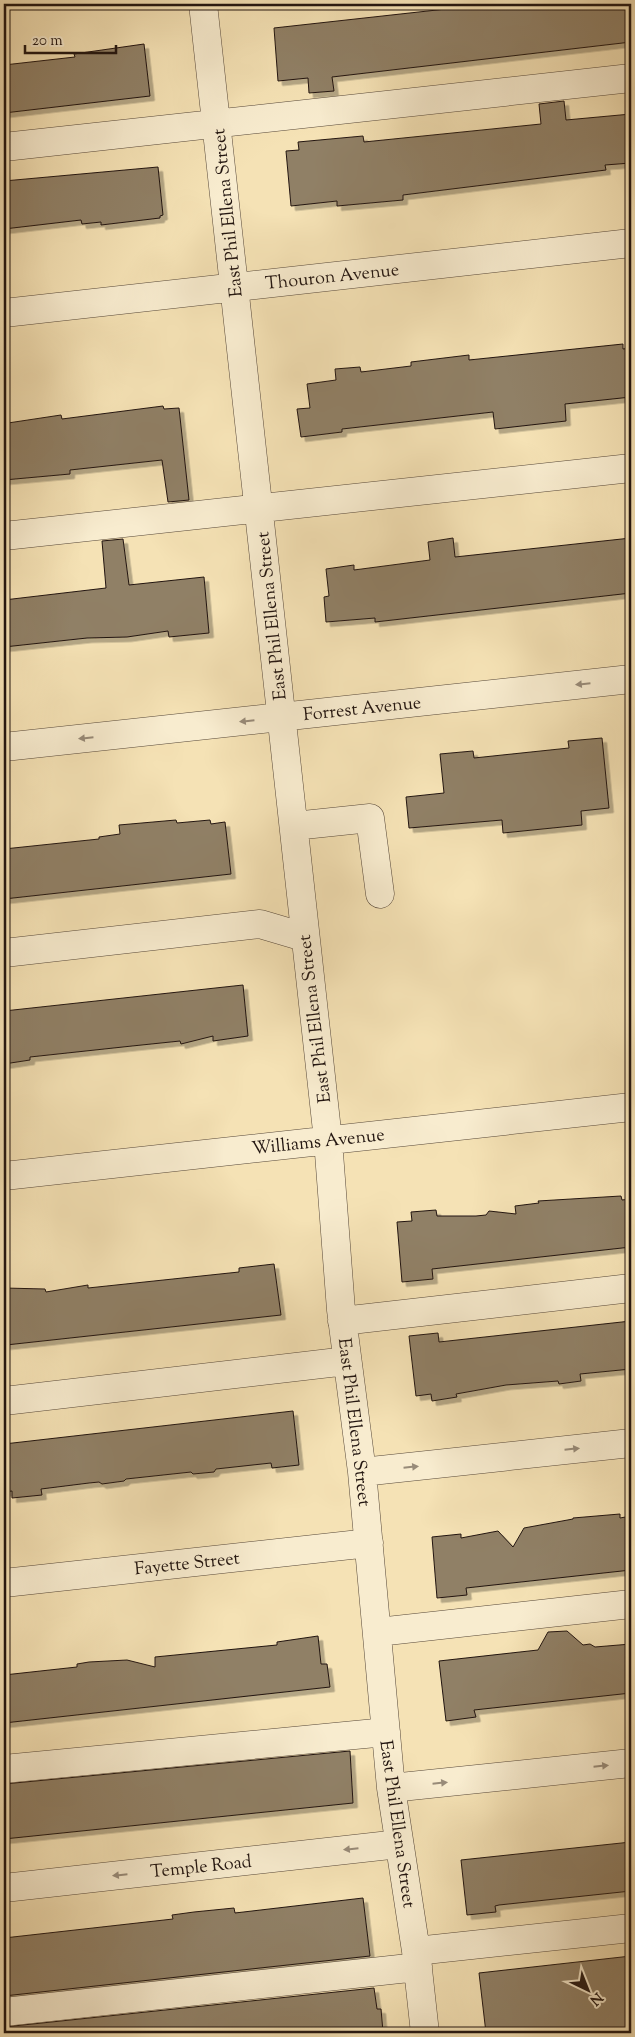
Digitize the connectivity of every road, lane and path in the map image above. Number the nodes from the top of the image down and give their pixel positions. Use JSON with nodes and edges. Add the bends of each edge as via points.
{"nodes":[{"id":1,"x":203,"y":4,"type":"edge"},
{"id":2,"x":631,"y":78,"type":"edge"},
{"id":3,"x":217,"y":124,"type":"junction"},
{"id":4,"x":4,"y":147,"type":"edge"},
{"id":5,"x":631,"y":243,"type":"edge"},
{"id":6,"x":234,"y":287,"type":"junction"},
{"id":7,"x":4,"y":313,"type":"edge"},
{"id":8,"x":631,"y":468,"type":"edge"},
{"id":9,"x":260,"y":508,"type":"junction"},
{"id":10,"x":4,"y":536,"type":"edge"},
{"id":11,"x":631,"y":679,"type":"edge"},
{"id":12,"x":282,"y":717,"type":"junction"},
{"id":13,"x":4,"y":747,"type":"edge"},
{"id":14,"x":294,"y":826,"type":"junction"},
{"id":15,"x":380,"y":894,"type":"dead end"},
{"id":16,"x":304,"y":937,"type":"junction"},
{"id":17,"x":4,"y":953,"type":"edge"},
{"id":18,"x":631,"y":1107,"type":"edge"},
{"id":19,"x":328,"y":1140,"type":"junction"},
{"id":20,"x":4,"y":1176,"type":"edge"},
{"id":21,"x":631,"y":1288,"type":"edge"},
{"id":22,"x":342,"y":1321,"type":"junction"},
{"id":23,"x":347,"y":1361,"type":"junction"},
{"id":24,"x":4,"y":1401,"type":"edge"},
{"id":25,"x":631,"y":1443,"type":"edge"},
{"id":26,"x":362,"y":1472,"type":"junction"},
{"id":27,"x":369,"y":1543,"type":"junction"},
{"id":28,"x":4,"y":1583,"type":"edge"},
{"id":29,"x":631,"y":1604,"type":"edge"},
{"id":30,"x":378,"y":1632,"type":"junction"},
{"id":31,"x":386,"y":1732,"type":"junction"},
{"id":32,"x":631,"y":1763,"type":"edge"},
{"id":33,"x":4,"y":1769,"type":"edge"},
{"id":34,"x":391,"y":1788,"type":"junction"},
{"id":35,"x":399,"y":1844,"type":"junction"},
{"id":36,"x":4,"y":1888,"type":"edge"},
{"id":37,"x":631,"y":1928,"type":"edge"},
{"id":38,"x":417,"y":1959,"type":"junction"},
{"id":39,"x":4,"y":2012,"type":"edge"},
{"id":40,"x":426,"y":2033,"type":"edge"}],
"edges":[{"from":1,"to":3,"type":"street","name":"East Phil Ellena Street"},
{"from":2,"to":3,"type":"street"},
{"from":3,"to":4,"type":"street"},
{"from":3,"to":6,"type":"street","name":"East Phil Ellena Street"},
{"from":5,"to":6,"type":"street","name":"Thouron Avenue"},
{"from":6,"to":7,"type":"street","name":"Thouron Avenue"},
{"from":6,"to":9,"type":"street","name":"East Phil Ellena Street"},
{"from":8,"to":9,"type":"street"},
{"from":9,"to":10,"type":"street"},
{"from":9,"to":12,"type":"street","name":"East Phil Ellena Street"},
{"from":11,"to":12,"type":"street","name":"Forrest Avenue","one_way":true},
{"from":12,"to":13,"type":"street","name":"Forrest Avenue","one_way":true},
{"from":12,"to":14,"type":"street","name":"East Phil Ellena Street"},
{"from":14,"to":15,"type":"street","via":[[370,818]]},
{"from":14,"to":16,"type":"street","name":"East Phil Ellena Street"},
{"from":16,"to":17,"type":"street","via":[[260,924]]},
{"from":16,"to":19,"type":"street","name":"East Phil Ellena Street"},
{"from":18,"to":19,"type":"street","name":"Williams Avenue"},
{"from":19,"to":20,"type":"street","name":"Williams Avenue"},
{"from":19,"to":22,"type":"street","name":"East Phil Ellena Street"},
{"from":21,"to":22,"type":"street"},
{"from":22,"to":23,"type":"street","name":"East Phil Ellena Street"},
{"from":23,"to":24,"type":"street"},
{"from":23,"to":26,"type":"street","name":"East Phil Ellena Street"},
{"from":26,"to":25,"type":"street","one_way":true},
{"from":26,"to":27,"type":"street","name":"East Phil Ellena Street"},
{"from":27,"to":28,"type":"street","name":"Fayette Street"},
{"from":27,"to":30,"type":"street","name":"East Phil Ellena Street"},
{"from":29,"to":30,"type":"street"},
{"from":30,"to":31,"type":"street","name":"East Phil Ellena Street"},
{"from":31,"to":33,"type":"street"},
{"from":31,"to":34,"type":"street","name":"East Phil Ellena Street"},
{"from":34,"to":32,"type":"street","one_way":true},
{"from":34,"to":35,"type":"street","name":"East Phil Ellena Street"},
{"from":35,"to":36,"type":"street","name":"Temple Road","one_way":true},
{"from":35,"to":38,"type":"street","name":"East Phil Ellena Street"},
{"from":37,"to":38,"type":"street"},
{"from":38,"to":39,"type":"street"},
{"from":38,"to":40,"type":"street","name":"East Phil Ellena Street"}]}
